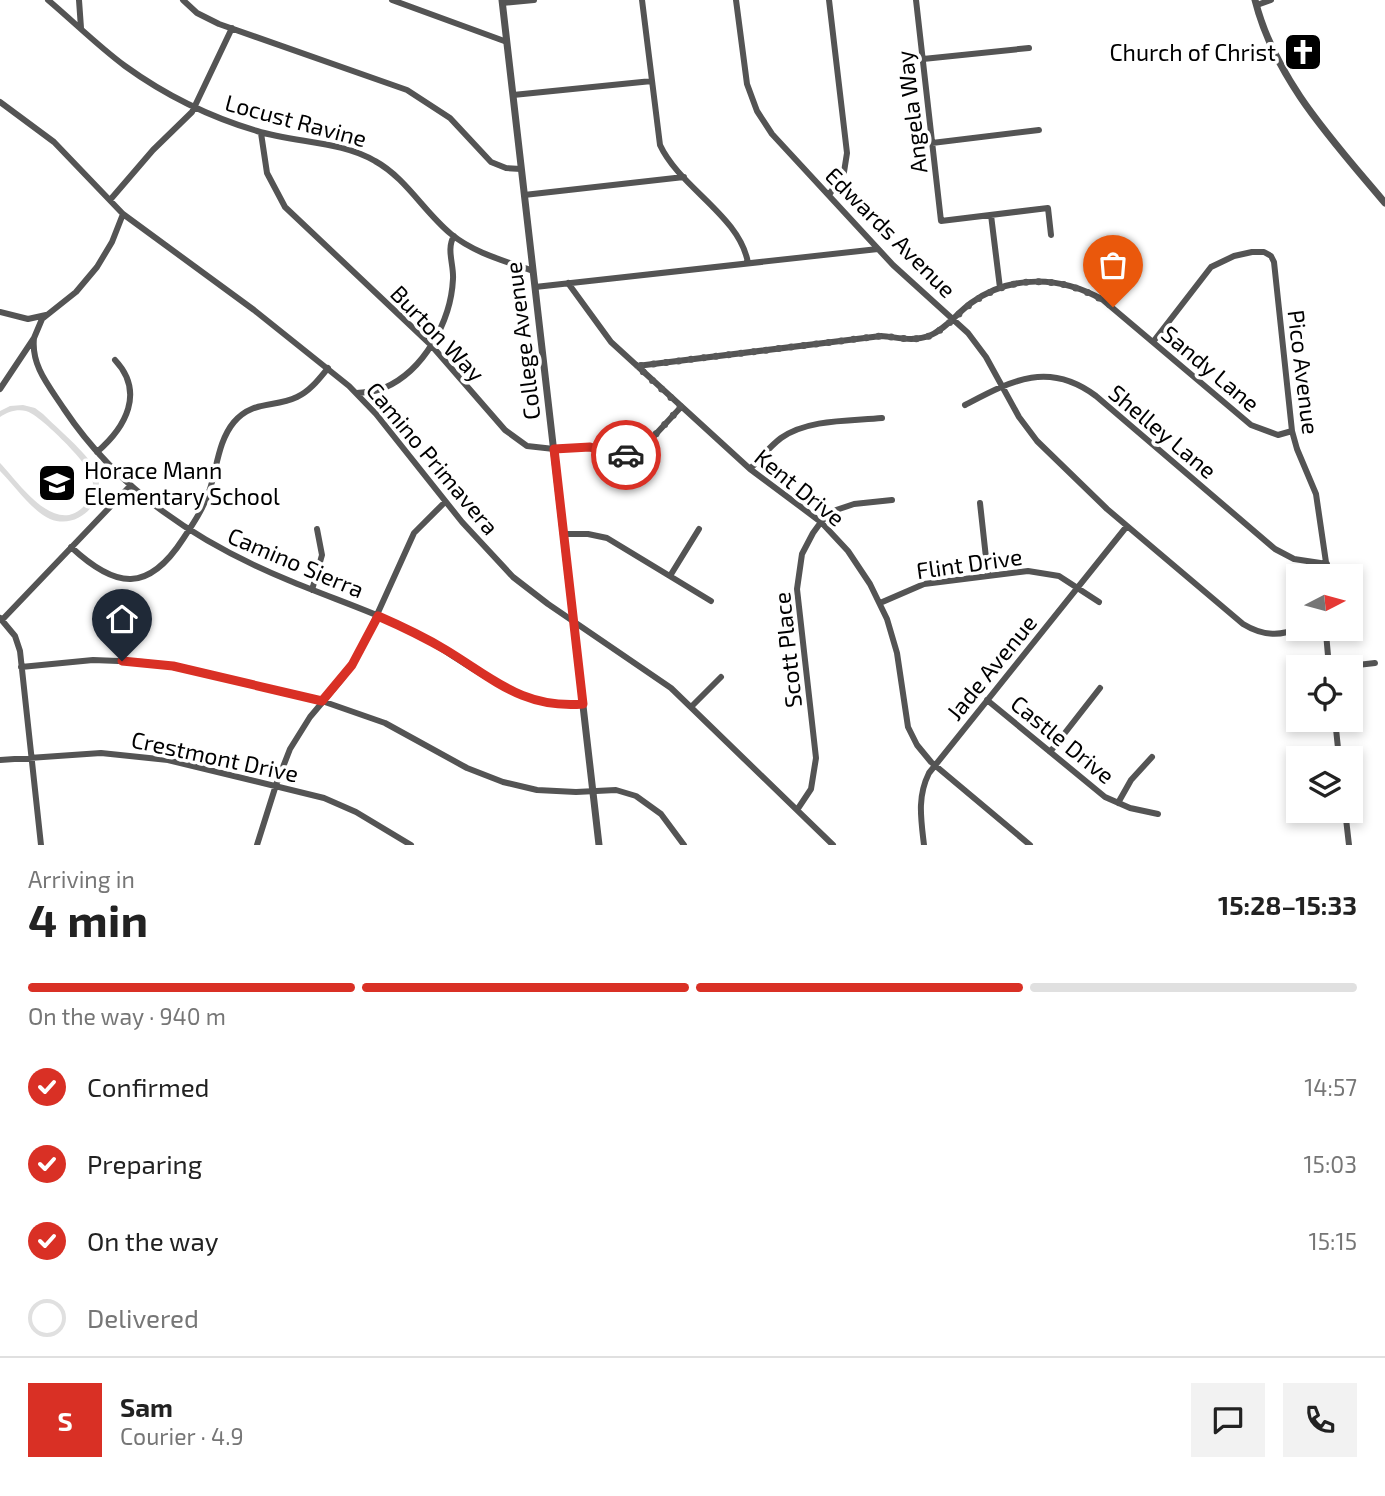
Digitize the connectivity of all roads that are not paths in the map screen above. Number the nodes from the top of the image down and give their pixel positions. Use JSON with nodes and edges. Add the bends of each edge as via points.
{"nodes":[{"id":1,"x":48,"y":0,"type":"edge"},
{"id":2,"x":79,"y":0,"type":"edge"},
{"id":3,"x":183,"y":0,"type":"edge"},
{"id":4,"x":392,"y":0,"type":"edge"},
{"id":5,"x":534,"y":0,"type":"edge"},
{"id":6,"x":642,"y":0,"type":"edge"},
{"id":7,"x":736,"y":0,"type":"edge"},
{"id":8,"x":830,"y":0,"type":"edge"},
{"id":9,"x":916,"y":0,"type":"edge"},
{"id":10,"x":1271,"y":0,"type":"edge"},
{"id":11,"x":502,"y":2,"type":"edge"},
{"id":12,"x":1256,"y":3,"type":"edge"},
{"id":13,"x":81,"y":28,"type":"junction"},
{"id":14,"x":232,"y":28,"type":"junction"},
{"id":15,"x":507,"y":42,"type":"junction"},
{"id":16,"x":1029,"y":48,"type":"dead end"},
{"id":17,"x":923,"y":60,"type":"junction"},
{"id":18,"x":652,"y":81,"type":"junction"},
{"id":19,"x":513,"y":96,"type":"junction"},
{"id":20,"x":0,"y":102,"type":"edge"},
{"id":21,"x":194,"y":107,"type":"junction"},
{"id":22,"x":1039,"y":130,"type":"dead end"},
{"id":23,"x":261,"y":133,"type":"junction"},
{"id":24,"x":932,"y":143,"type":"junction"},
{"id":25,"x":521,"y":169,"type":"junction"},
{"id":26,"x":684,"y":177,"type":"junction"},
{"id":27,"x":524,"y":195,"type":"junction"},
{"id":28,"x":829,"y":195,"type":"junction"},
{"id":29,"x":110,"y":200,"type":"junction"},
{"id":30,"x":1385,"y":204,"type":"edge"},
{"id":31,"x":123,"y":214,"type":"junction"},
{"id":32,"x":992,"y":215,"type":"junction"},
{"id":33,"x":1051,"y":235,"type":"dead end"},
{"id":34,"x":454,"y":236,"type":"junction"},
{"id":35,"x":878,"y":249,"type":"junction"},
{"id":36,"x":748,"y":263,"type":"junction"},
{"id":37,"x":533,"y":271,"type":"junction"},
{"id":38,"x":568,"y":284,"type":"junction"},
{"id":39,"x":535,"y":287,"type":"junction"},
{"id":40,"x":1000,"y":288,"type":"junction"},
{"id":41,"x":0,"y":312,"type":"edge"},
{"id":42,"x":48,"y":314,"type":"junction"},
{"id":43,"x":953,"y":320,"type":"junction"},
{"id":44,"x":34,"y":338,"type":"junction"},
{"id":45,"x":1153,"y":342,"type":"junction"},
{"id":46,"x":431,"y":345,"type":"junction"},
{"id":47,"x":115,"y":360,"type":"dead end"},
{"id":48,"x":637,"y":366,"type":"junction"},
{"id":49,"x":328,"y":368,"type":"junction"},
{"id":50,"x":1002,"y":386,"type":"junction"},
{"id":51,"x":0,"y":389,"type":"edge"},
{"id":52,"x":357,"y":393,"type":"junction"},
{"id":53,"x":965,"y":405,"type":"dead end"},
{"id":54,"x":681,"y":407,"type":"junction"},
{"id":55,"x":882,"y":418,"type":"dead end"},
{"id":56,"x":1292,"y":431,"type":"junction"},
{"id":57,"x":554,"y":449,"type":"junction"},
{"id":58,"x":97,"y":452,"type":"junction"},
{"id":59,"x":750,"y":470,"type":"junction"},
{"id":60,"x":130,"y":486,"type":"junction"},
{"id":61,"x":892,"y":500,"type":"dead end"},
{"id":62,"x":445,"y":502,"type":"junction"},
{"id":63,"x":980,"y":503,"type":"dead end"},
{"id":64,"x":821,"y":522,"type":"junction"},
{"id":65,"x":1127,"y":526,"type":"junction"},
{"id":66,"x":317,"y":529,"type":"dead end"},
{"id":67,"x":699,"y":529,"type":"dead end"},
{"id":68,"x":188,"y":531,"type":"junction"},
{"id":69,"x":564,"y":534,"type":"junction"},
{"id":70,"x":71,"y":547,"type":"junction"},
{"id":71,"x":1326,"y":564,"type":"joint"},
{"id":72,"x":670,"y":576,"type":"junction"},
{"id":73,"x":988,"y":576,"type":"junction"},
{"id":74,"x":1077,"y":587,"type":"junction"},
{"id":75,"x":312,"y":590,"type":"junction"},
{"id":76,"x":711,"y":601,"type":"dead end"},
{"id":77,"x":1099,"y":602,"type":"dead end"},
{"id":78,"x":880,"y":603,"type":"junction"},
{"id":79,"x":378,"y":616,"type":"junction"},
{"id":80,"x":1,"y":619,"type":"edge"},
{"id":81,"x":574,"y":622,"type":"junction"},
{"id":82,"x":1286,"y":631,"type":"edge"},
{"id":83,"x":1375,"y":663,"type":"dead end"},
{"id":84,"x":1363,"y":664,"type":"edge"},
{"id":85,"x":22,"y":667,"type":"junction"},
{"id":86,"x":721,"y":677,"type":"dead end"},
{"id":87,"x":1100,"y":688,"type":"dead end"},
{"id":88,"x":987,"y":700,"type":"junction"},
{"id":89,"x":322,"y":701,"type":"junction"},
{"id":90,"x":583,"y":704,"type":"junction"},
{"id":91,"x":691,"y":708,"type":"junction"},
{"id":92,"x":1050,"y":752,"type":"junction"},
{"id":93,"x":31,"y":757,"type":"junction"},
{"id":94,"x":1152,"y":757,"type":"dead end"},
{"id":95,"x":0,"y":761,"type":"edge"},
{"id":96,"x":935,"y":765,"type":"junction"},
{"id":97,"x":276,"y":785,"type":"junction"},
{"id":98,"x":593,"y":790,"type":"junction"},
{"id":99,"x":1118,"y":803,"type":"junction"},
{"id":100,"x":797,"y":810,"type":"junction"},
{"id":101,"x":1158,"y":814,"type":"dead end"},
{"id":102,"x":1346,"y":823,"type":"edge"},
{"id":103,"x":41,"y":845,"type":"edge"},
{"id":104,"x":257,"y":845,"type":"edge"},
{"id":105,"x":411,"y":845,"type":"edge"},
{"id":106,"x":599,"y":845,"type":"edge"},
{"id":107,"x":684,"y":845,"type":"edge"},
{"id":108,"x":833,"y":845,"type":"edge"},
{"id":109,"x":924,"y":845,"type":"edge"},
{"id":110,"x":1030,"y":845,"type":"edge"},
{"id":111,"x":1349,"y":845,"type":"edge"}],
"edges":[{"from":1,"to":13,"type":"street","name":"Locust Ravine"},
{"from":2,"to":13,"type":"street"},
{"from":3,"to":14,"type":"street","via":[[207,19]]},
{"from":4,"to":15,"type":"street"},
{"from":5,"to":11,"type":"street"},
{"from":6,"to":18,"type":"street"},
{"from":7,"to":28,"type":"street","name":"Edwards Avenue","via":[[744,74],[757,111],[772,134]]},
{"from":8,"to":28,"type":"street","via":[[847,152],[844,172]]},
{"from":9,"to":17,"type":"street","name":"Angela Way"},
{"from":10,"to":12,"type":"street"},
{"from":11,"to":15,"type":"street","name":"College Avenue"},
{"from":12,"to":30,"type":"street","via":[[1299,95]]},
{"from":13,"to":21,"type":"street","name":"Locust Ravine","via":[[144,79]]},
{"from":14,"to":21,"type":"street"},
{"from":14,"to":25,"type":"street","via":[[407,90],[450,118],[491,162]]},
{"from":15,"to":19,"type":"street","name":"College Avenue"},
{"from":16,"to":17,"type":"street"},
{"from":17,"to":24,"type":"street","name":"Angela Way"},
{"from":18,"to":19,"type":"street"},
{"from":18,"to":26,"type":"street","via":[[660,145]]},
{"from":19,"to":25,"type":"street","name":"College Avenue"},
{"from":20,"to":29,"type":"street","name":"Camino Primavera","via":[[54,142]]},
{"from":21,"to":23,"type":"street","name":"Locust Ravine"},
{"from":21,"to":29,"type":"street"},
{"from":22,"to":24,"type":"street"},
{"from":23,"to":34,"type":"street","name":"Locust Ravine","via":[[343,148],[376,161]]},
{"from":23,"to":46,"type":"street","name":"Burton Way","via":[[267,173],[285,207]]},
{"from":24,"to":32,"type":"street","name":"Angela Way","via":[[941,221]]},
{"from":25,"to":27,"type":"street","name":"College Avenue"},
{"from":26,"to":27,"type":"street"},
{"from":26,"to":36,"type":"street","via":[[736,234]]},
{"from":27,"to":37,"type":"street","name":"College Avenue"},
{"from":28,"to":35,"type":"street","name":"Edwards Avenue"},
{"from":29,"to":31,"type":"street","name":"Camino Primavera"},
{"from":31,"to":42,"type":"street","via":[[97,267],[76,292]]},
{"from":31,"to":49,"type":"street","name":"Camino Primavera"},
{"from":32,"to":33,"type":"street","via":[[1048,208]]},
{"from":32,"to":40,"type":"street"},
{"from":34,"to":37,"type":"street","name":"Locust Ravine"},
{"from":34,"to":46,"type":"street","via":[[451,296]]},
{"from":35,"to":36,"type":"street"},
{"from":35,"to":43,"type":"street","name":"Edwards Avenue"},
{"from":36,"to":38,"type":"street"},
{"from":37,"to":39,"type":"street","name":"College Avenue"},
{"from":38,"to":39,"type":"street"},
{"from":38,"to":48,"type":"street","name":"Kent Drive","via":[[603,334]]},
{"from":39,"to":57,"type":"street","name":"College Avenue"},
{"from":40,"to":43,"type":"street","name":"Sandy Lane","via":[[971,303]]},
{"from":40,"to":45,"type":"street","name":"Sandy Lane","via":[[1040,281],[1077,288],[1103,300]]},
{"from":41,"to":42,"type":"street","via":[[28,319]]},
{"from":42,"to":44,"type":"street"},
{"from":43,"to":48,"type":"street","name":"Sandy Lane","via":[[922,338],[881,336]]},
{"from":43,"to":50,"type":"street","name":"Edwards Avenue","via":[[978,345]]},
{"from":44,"to":51,"type":"street"},
{"from":44,"to":58,"type":"street","name":"Camino Sierra","via":[[40,372]]},
{"from":45,"to":56,"type":"street","name":"Sandy Lane","via":[[1251,425],[1278,435]]},
{"from":45,"to":56,"type":"street","name":"Pico Avenue","via":[[1211,267],[1241,254],[1268,254],[1274,262]]},
{"from":46,"to":52,"type":"street","via":[[392,384]]},
{"from":46,"to":57,"type":"street","name":"Burton Way","via":[[505,430],[527,446]]},
{"from":47,"to":58,"type":"street","via":[[129,382],[129,408],[116,435]]},
{"from":48,"to":54,"type":"street","name":"Kent Drive"},
{"from":49,"to":52,"type":"street","name":"Camino Primavera"},
{"from":49,"to":68,"type":"street","via":[[299,396],[256,407],[234,423],[224,440],[205,502]]},
{"from":50,"to":53,"type":"street","name":"Shelley Lane"},
{"from":50,"to":65,"type":"street","name":"Edwards Avenue","via":[[1037,440]]},
{"from":50,"to":71,"type":"street","name":"Shelley Lane","via":[[1035,376],[1078,384],[1275,548],[1294,559]]},
{"from":52,"to":62,"type":"street","name":"Camino Primavera"},
{"from":54,"to":57,"type":"street","name":"Burton Way","via":[[642,449],[629,455],[590,447]]},
{"from":54,"to":59,"type":"street","name":"Kent Drive"},
{"from":55,"to":59,"type":"street","via":[[792,432]]},
{"from":56,"to":71,"type":"street","name":"Pico Avenue","via":[[1316,495]]},
{"from":57,"to":69,"type":"street","name":"College Avenue"},
{"from":58,"to":60,"type":"street","name":"Camino Sierra"},
{"from":59,"to":64,"type":"street","name":"Kent Drive"},
{"from":60,"to":68,"type":"street","name":"Camino Sierra"},
{"from":60,"to":70,"type":"street"},
{"from":61,"to":64,"type":"street","via":[[845,506]]},
{"from":62,"to":79,"type":"street","via":[[407,545]]},
{"from":62,"to":81,"type":"street","name":"Camino Primavera","via":[[513,577]]},
{"from":63,"to":73,"type":"street"},
{"from":64,"to":78,"type":"street","name":"Kent Drive","via":[[848,551]]},
{"from":64,"to":100,"type":"street","name":"Scott Place","via":[[806,544],[797,578],[816,758],[811,789]]},
{"from":65,"to":74,"type":"street","name":"Jade Avenue"},
{"from":65,"to":82,"type":"street","name":"Edwards Avenue","via":[[1250,629]]},
{"from":66,"to":75,"type":"street","via":[[322,555]]},
{"from":67,"to":72,"type":"street"},
{"from":68,"to":70,"type":"street","via":[[164,565],[130,579],[102,573]]},
{"from":68,"to":75,"type":"street","name":"Camino Sierra"},
{"from":69,"to":72,"type":"street","via":[[607,538]]},
{"from":69,"to":81,"type":"street","name":"College Avenue"},
{"from":70,"to":80,"type":"street"},
{"from":72,"to":76,"type":"street"},
{"from":73,"to":74,"type":"street","name":"Flint Drive","via":[[1040,571]]},
{"from":73,"to":78,"type":"street","name":"Flint Drive","via":[[924,584]]},
{"from":74,"to":77,"type":"street","name":"Flint Drive"},
{"from":74,"to":88,"type":"street","name":"Jade Avenue"},
{"from":75,"to":79,"type":"street","name":"Camino Sierra"},
{"from":78,"to":96,"type":"street","name":"Kent Drive","via":[[897,653],[908,727]]},
{"from":79,"to":89,"type":"street","via":[[352,665]]},
{"from":79,"to":90,"type":"street","name":"Camino Sierra","via":[[435,643],[519,696]]},
{"from":80,"to":85,"type":"street","via":[[18,643]]},
{"from":81,"to":90,"type":"street","name":"College Avenue"},
{"from":81,"to":91,"type":"street","name":"Camino Primavera","via":[[671,688]]},
{"from":83,"to":84,"type":"street"},
{"from":85,"to":89,"type":"street","via":[[93,660],[144,662]]},
{"from":85,"to":93,"type":"street"},
{"from":86,"to":91,"type":"street"},
{"from":87,"to":92,"type":"street"},
{"from":88,"to":92,"type":"street","name":"Castle Drive"},
{"from":88,"to":96,"type":"street","name":"Jade Avenue"},
{"from":89,"to":97,"type":"street","via":[[298,734]]},
{"from":89,"to":98,"type":"street","via":[[386,723],[467,768],[503,782],[556,792]]},
{"from":90,"to":98,"type":"street","name":"College Avenue"},
{"from":91,"to":100,"type":"street","name":"Camino Primavera"},
{"from":92,"to":99,"type":"street","name":"Castle Drive"},
{"from":93,"to":95,"type":"street","name":"Crestmont Drive"},
{"from":93,"to":97,"type":"street","name":"Crestmont Drive","via":[[146,756]]},
{"from":93,"to":103,"type":"street"},
{"from":94,"to":99,"type":"street"},
{"from":96,"to":109,"type":"street","name":"Jade Avenue","via":[[921,794]]},
{"from":96,"to":110,"type":"street","name":"Kent Drive"},
{"from":97,"to":104,"type":"street"},
{"from":97,"to":105,"type":"street","name":"Crestmont Drive","via":[[342,805]]},
{"from":98,"to":106,"type":"street","name":"College Avenue"},
{"from":98,"to":107,"type":"street","via":[[616,790],[646,801]]},
{"from":99,"to":101,"type":"street","name":"Castle Drive"},
{"from":100,"to":108,"type":"street","name":"Camino Primavera"},
{"from":102,"to":111,"type":"street"}]}
